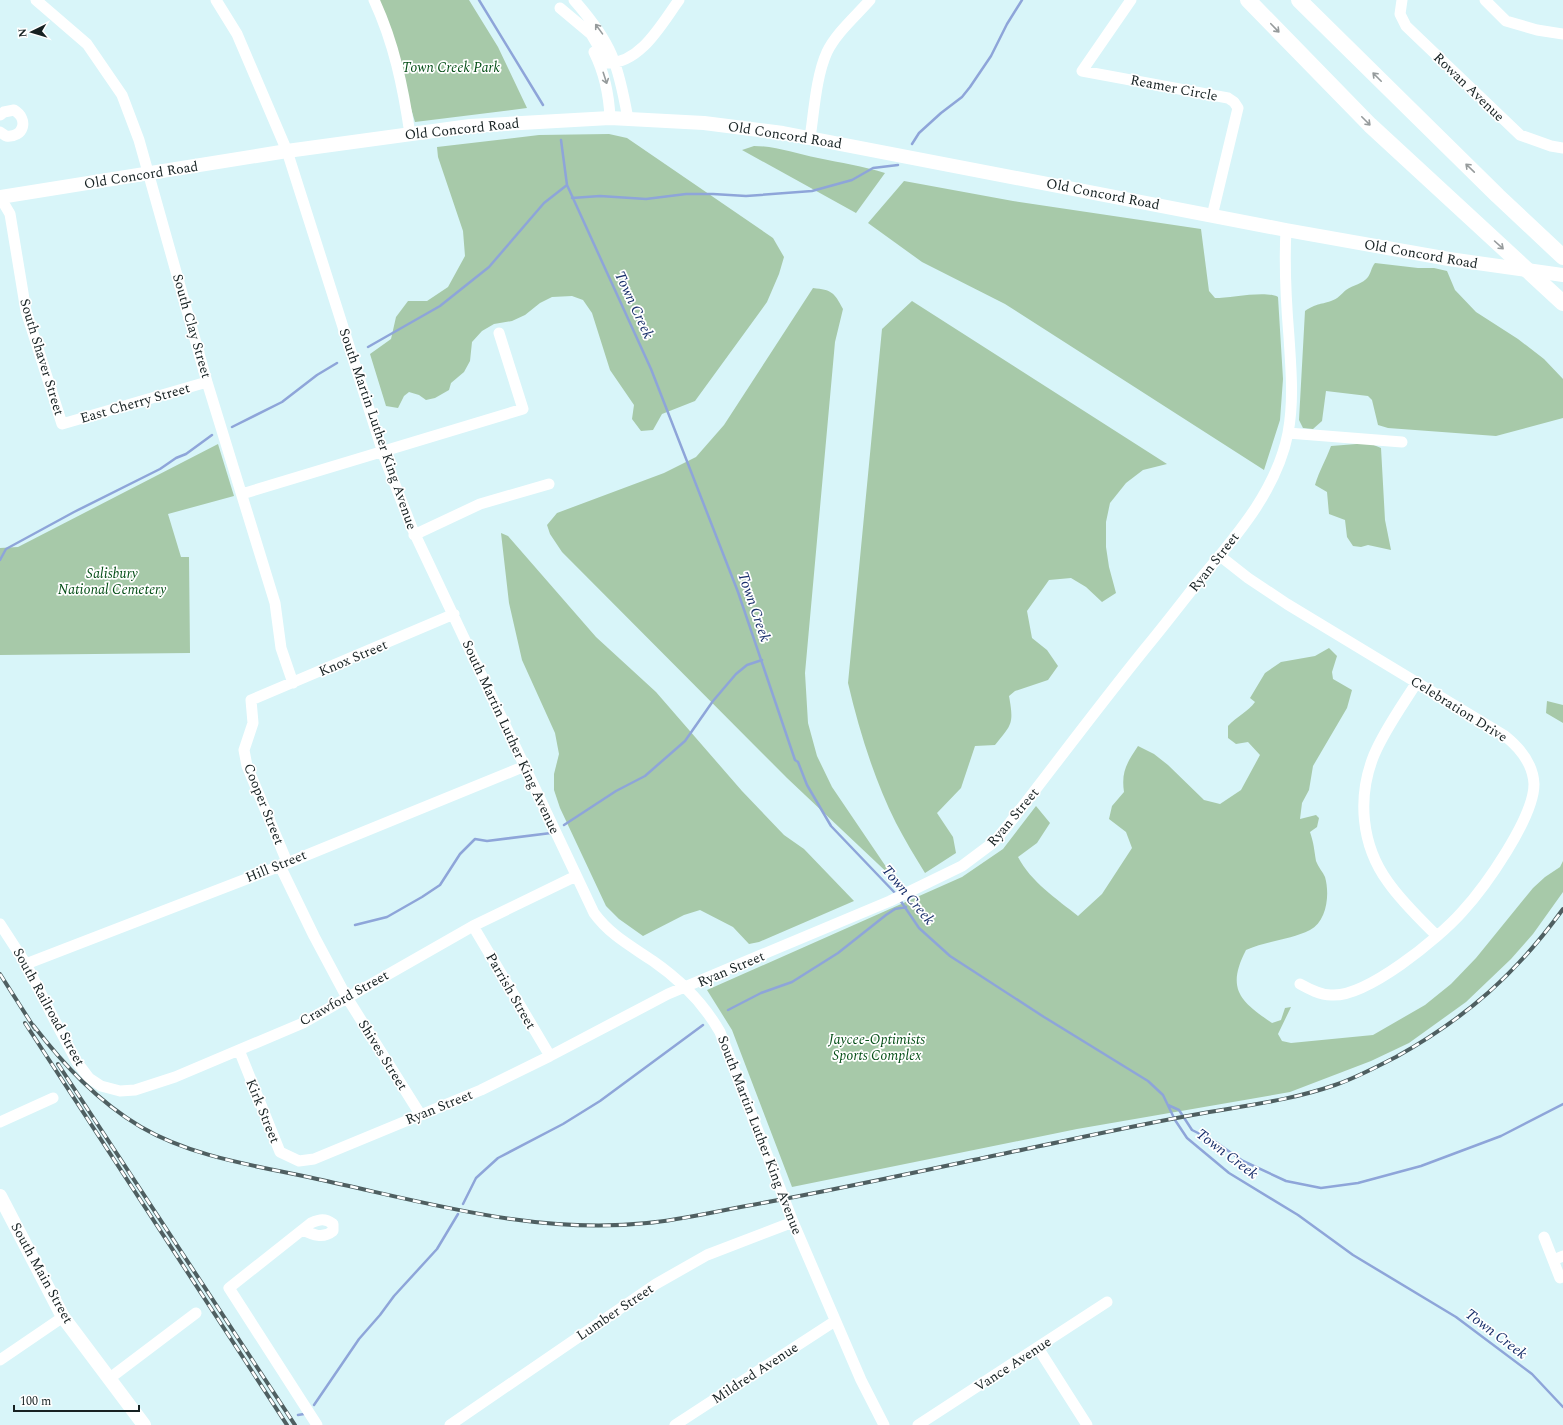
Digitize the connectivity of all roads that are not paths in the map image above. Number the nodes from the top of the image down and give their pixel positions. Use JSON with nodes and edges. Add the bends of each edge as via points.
{"nodes":[{"id":1,"x":36,"y":0,"type":"edge"},
{"id":2,"x":216,"y":0,"type":"edge"},
{"id":3,"x":374,"y":0,"type":"edge"},
{"id":4,"x":574,"y":0,"type":"edge"},
{"id":5,"x":679,"y":0,"type":"edge"},
{"id":6,"x":870,"y":0,"type":"edge"},
{"id":7,"x":1131,"y":0,"type":"edge"},
{"id":8,"x":1248,"y":0,"type":"edge"},
{"id":9,"x":1299,"y":0,"type":"edge"},
{"id":10,"x":1402,"y":0,"type":"edge"},
{"id":11,"x":1485,"y":0,"type":"edge"},
{"id":12,"x":556,"y":4,"type":"edge"},
{"id":13,"x":1563,"y":34,"type":"edge"},
{"id":14,"x":616,"y":63,"type":"junction"},
{"id":15,"x":0,"y":115,"type":"edge"},
{"id":16,"x":610,"y":118,"type":"junction"},
{"id":17,"x":628,"y":119,"type":"junction"},
{"id":18,"x":0,"y":132,"type":"edge"},
{"id":19,"x":410,"y":134,"type":"junction"},
{"id":20,"x":810,"y":138,"type":"junction"},
{"id":21,"x":1563,"y":148,"type":"edge"},
{"id":22,"x":287,"y":151,"type":"junction"},
{"id":23,"x":149,"y":174,"type":"junction"},
{"id":24,"x":0,"y":197,"type":"edge"},
{"id":25,"x":1212,"y":216,"type":"junction"},
{"id":26,"x":1286,"y":230,"type":"junction"},
{"id":27,"x":1563,"y":257,"type":"edge"},
{"id":28,"x":1563,"y":275,"type":"edge"},
{"id":29,"x":1563,"y":303,"type":"edge"},
{"id":30,"x":499,"y":333,"type":"dead end"},
{"id":31,"x":207,"y":382,"type":"junction"},
{"id":32,"x":62,"y":424,"type":"joint"},
{"id":33,"x":1288,"y":434,"type":"junction"},
{"id":34,"x":1402,"y":442,"type":"dead end"},
{"id":35,"x":383,"y":451,"type":"junction"},
{"id":36,"x":549,"y":484,"type":"dead end"},
{"id":37,"x":242,"y":494,"type":"junction"},
{"id":38,"x":414,"y":535,"type":"junction"},
{"id":39,"x":1220,"y":556,"type":"junction"},
{"id":40,"x":454,"y":614,"type":"junction"},
{"id":41,"x":1417,"y":682,"type":"junction"},
{"id":42,"x":293,"y":683,"type":"junction"},
{"id":43,"x":251,"y":700,"type":"joint"},
{"id":44,"x":525,"y":766,"type":"junction"},
{"id":45,"x":284,"y":864,"type":"junction"},
{"id":46,"x":576,"y":876,"type":"junction"},
{"id":47,"x":0,"y":924,"type":"edge"},
{"id":48,"x":473,"y":926,"type":"junction"},
{"id":49,"x":1437,"y":936,"type":"junction"},
{"id":50,"x":26,"y":964,"type":"junction"},
{"id":51,"x":1300,"y":984,"type":"dead end"},
{"id":52,"x":684,"y":988,"type":"junction"},
{"id":53,"x":346,"y":996,"type":"junction"},
{"id":54,"x":238,"y":1050,"type":"junction"},
{"id":55,"x":550,"y":1056,"type":"junction"},
{"id":56,"x":101,"y":1086,"type":"joint"},
{"id":57,"x":53,"y":1098,"type":"dead end"},
{"id":58,"x":420,"y":1114,"type":"junction"},
{"id":59,"x":0,"y":1122,"type":"edge"},
{"id":60,"x":299,"y":1161,"type":"joint"},
{"id":61,"x":0,"y":1196,"type":"edge"},
{"id":62,"x":793,"y":1222,"type":"junction"},
{"id":63,"x":305,"y":1228,"type":"dead end"},
{"id":64,"x":1544,"y":1237,"type":"dead end"},
{"id":65,"x":1558,"y":1258,"type":"edge"},
{"id":66,"x":1560,"y":1278,"type":"dead end"},
{"id":67,"x":1107,"y":1302,"type":"dead end"},
{"id":68,"x":196,"y":1313,"type":"dead end"},
{"id":69,"x":63,"y":1317,"type":"junction"},
{"id":70,"x":835,"y":1321,"type":"junction"},
{"id":71,"x":1038,"y":1348,"type":"junction"},
{"id":72,"x":0,"y":1360,"type":"edge"},
{"id":73,"x":110,"y":1378,"type":"junction"},
{"id":74,"x":679,"y":1424,"type":"edge"},
{"id":75,"x":144,"y":1425,"type":"edge"},
{"id":76,"x":317,"y":1425,"type":"edge"},
{"id":77,"x":450,"y":1425,"type":"edge"},
{"id":78,"x":884,"y":1425,"type":"edge"},
{"id":79,"x":918,"y":1425,"type":"edge"},
{"id":80,"x":1087,"y":1425,"type":"edge"}],
"edges":[{"from":1,"to":23,"type":"street","name":"South Clay Street","via":[[86,44],[122,95]]},
{"from":2,"to":22,"type":"street","name":"South Martin Luther King Avenue","via":[[237,34]]},
{"from":3,"to":19,"type":"street","via":[[394,51],[404,90]]},
{"from":14,"to":4,"type":"street","one_way":true,"via":[[605,38]]},
{"from":5,"to":14,"type":"street","via":[[644,46]]},
{"from":6,"to":20,"type":"street","via":[[833,42],[827,53],[819,81]]},
{"from":7,"to":25,"type":"street","name":"Reamer Circle","via":[[1082,71],[1228,98],[1234,102],[1238,108]]},
{"from":8,"to":29,"type":"highway","one_way":true,"via":[[1370,125]]},
{"from":27,"to":9,"type":"highway","one_way":true},
{"from":10,"to":21,"type":"street","name":"Rowan Avenue","via":[[1400,14],[1406,26],[1520,135]]},
{"from":11,"to":13,"type":"street","via":[[1506,21]]},
{"from":12,"to":14,"type":"street","via":[[591,34],[608,63]]},
{"from":12,"to":16,"type":"street","one_way":true,"via":[[588,42],[599,62],[609,94]]},
{"from":14,"to":17,"type":"street"},
{"from":15,"to":18,"type":"street","via":[[14,110],[24,122],[16,135],[6,136]]},
{"from":16,"to":17,"type":"main road","name":"Old Concord Road"},
{"from":16,"to":19,"type":"main road","name":"Old Concord Road","via":[[484,125]]},
{"from":17,"to":20,"type":"main road","name":"Old Concord Road","via":[[704,123]]},
{"from":19,"to":22,"type":"main road","name":"Old Concord Road"},
{"from":20,"to":25,"type":"main road","name":"Old Concord Road"},
{"from":22,"to":23,"type":"main road","name":"Old Concord Road"},
{"from":22,"to":35,"type":"street","name":"South Martin Luther King Avenue"},
{"from":23,"to":24,"type":"main road","name":"Old Concord Road"},
{"from":23,"to":31,"type":"street","name":"South Clay Street"},
{"from":24,"to":32,"type":"street","name":"South Shaver Street","via":[[10,214],[26,311]]},
{"from":25,"to":26,"type":"main road","name":"Old Concord Road"},
{"from":26,"to":28,"type":"main road","name":"Old Concord Road","via":[[1449,259]]},
{"from":26,"to":33,"type":"street","name":"Ryan Street","via":[[1285,288],[1292,388]]},
{"from":30,"to":35,"type":"street","via":[[523,409]]},
{"from":31,"to":32,"type":"street","name":"East Cherry Street"},
{"from":31,"to":37,"type":"street","name":"South Clay Street"},
{"from":33,"to":34,"type":"street"},
{"from":33,"to":39,"type":"street","name":"Ryan Street","via":[[1279,466],[1270,484]]},
{"from":35,"to":37,"type":"street"},
{"from":35,"to":38,"type":"street","name":"South Martin Luther King Avenue"},
{"from":36,"to":38,"type":"street","via":[[480,504]]},
{"from":37,"to":42,"type":"street","name":"South Clay Street","via":[[275,603],[281,648]]},
{"from":38,"to":40,"type":"street","name":"South Martin Luther King Avenue"},
{"from":39,"to":41,"type":"street","name":"Celebration Drive","via":[[1287,604]]},
{"from":39,"to":52,"type":"street","name":"Ryan Street","via":[[994,842],[962,866],[890,901]]},
{"from":40,"to":42,"type":"street","name":"Knox Street"},
{"from":40,"to":44,"type":"street","name":"South Martin Luther King Avenue"},
{"from":41,"to":49,"type":"street","via":[[1374,756],[1365,788],[1363,822],[1372,851],[1387,881]]},
{"from":41,"to":49,"type":"street","name":"Celebration Drive","via":[[1516,745],[1526,758],[1534,783],[1533,795],[1522,823],[1492,873],[1462,913]]},
{"from":42,"to":43,"type":"street","name":"Knox Street"},
{"from":43,"to":45,"type":"street","name":"Cooper Street","via":[[253,722],[244,750],[247,766]]},
{"from":44,"to":45,"type":"street","name":"Hill Street"},
{"from":44,"to":46,"type":"street","name":"South Martin Luther King Avenue"},
{"from":45,"to":50,"type":"street","name":"Hill Street"},
{"from":45,"to":53,"type":"street","name":"Cooper Street","via":[[314,936]]},
{"from":46,"to":48,"type":"street","name":"Crawford Street"},
{"from":46,"to":52,"type":"street","name":"South Martin Luther King Avenue","via":[[590,906],[607,928],[661,967]]},
{"from":47,"to":50,"type":"street","name":"South Railroad Street"},
{"from":48,"to":53,"type":"street","name":"Crawford Street"},
{"from":48,"to":55,"type":"street","name":"Parrish Street"},
{"from":49,"to":51,"type":"street","name":"Celebration Drive","via":[[1392,970],[1367,985],[1346,993],[1331,995],[1313,991]]},
{"from":50,"to":56,"type":"street","name":"South Railroad Street","via":[[77,1062],[89,1078]]},
{"from":52,"to":55,"type":"street","name":"Ryan Street"},
{"from":52,"to":62,"type":"street","name":"South Martin Luther King Avenue","via":[[709,1015],[724,1041]]},
{"from":53,"to":54,"type":"street","name":"Crawford Street","via":[[302,1023]]},
{"from":53,"to":58,"type":"street","name":"Shives Street"},
{"from":54,"to":56,"type":"street","name":"Crawford Street","via":[[175,1077],[135,1090],[120,1091]]},
{"from":54,"to":60,"type":"street","name":"Kirk Street","via":[[280,1152]]},
{"from":55,"to":58,"type":"street","name":"Ryan Street","via":[[481,1090]]},
{"from":57,"to":59,"type":"street"},
{"from":58,"to":60,"type":"street","name":"Ryan Street","via":[[314,1159]]},
{"from":61,"to":69,"type":"main road","name":"South Main Street"},
{"from":62,"to":70,"type":"street","name":"South Martin Luther King Avenue"},
{"from":62,"to":77,"type":"street","name":"Lumber Street","via":[[707,1255],[686,1266]]},
{"from":63,"to":76,"type":"street","via":[[229,1288]]},
{"from":64,"to":65,"type":"street"},
{"from":65,"to":66,"type":"street"},
{"from":67,"to":71,"type":"street","name":"Vance Avenue"},
{"from":68,"to":73,"type":"street"},
{"from":69,"to":72,"type":"street"},
{"from":69,"to":73,"type":"main road","name":"South Main Street"},
{"from":70,"to":74,"type":"street","name":"Mildred Avenue"},
{"from":70,"to":78,"type":"street","name":"South Martin Luther King Avenue"},
{"from":71,"to":79,"type":"street","name":"Vance Avenue"},
{"from":71,"to":80,"type":"street"},
{"from":73,"to":75,"type":"main road","name":"South Main Street"}]}
